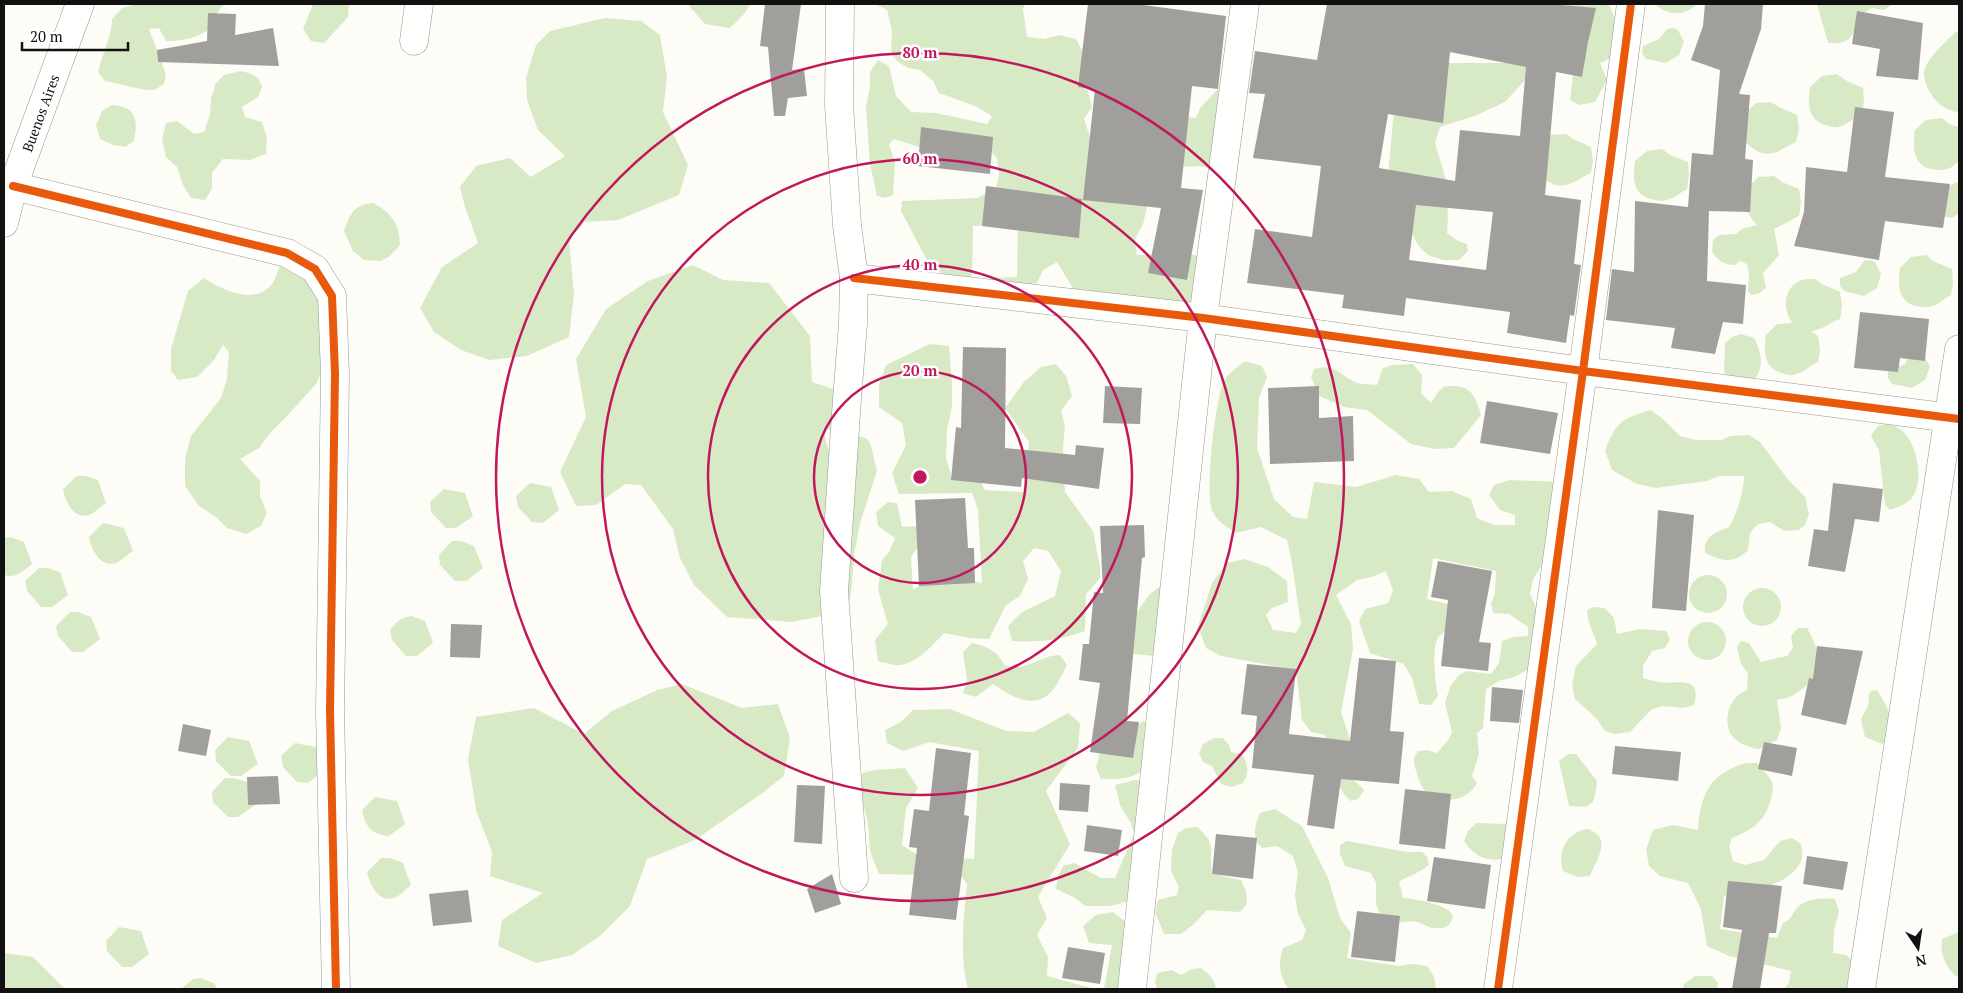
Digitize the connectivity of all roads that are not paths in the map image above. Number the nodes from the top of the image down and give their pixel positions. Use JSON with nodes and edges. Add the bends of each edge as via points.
{"nodes":[{"id":1,"x":80,"y":4,"type":"edge"},
{"id":2,"x":419,"y":4,"type":"edge"},
{"id":3,"x":840,"y":4,"type":"edge"},
{"id":4,"x":1244,"y":4,"type":"edge"},
{"id":5,"x":1631,"y":4,"type":"edge"},
{"id":6,"x":414,"y":42,"type":"dead end"},
{"id":7,"x":13,"y":186,"type":"junction"},
{"id":8,"x":4,"y":223,"type":"edge"},
{"id":9,"x":854,"y":278,"type":"junction"},
{"id":10,"x":1203,"y":318,"type":"junction"},
{"id":11,"x":1959,"y":349,"type":"edge"},
{"id":12,"x":1583,"y":371,"type":"junction"},
{"id":13,"x":1955,"y":419,"type":"edge"},
{"id":14,"x":854,"y":878,"type":"dead end"},
{"id":15,"x":336,"y":989,"type":"edge"},
{"id":16,"x":1132,"y":989,"type":"edge"},
{"id":17,"x":1498,"y":989,"type":"edge"},
{"id":18,"x":1861,"y":989,"type":"edge"}],
"edges":[{"from":1,"to":7,"type":"street","name":"Buenos Aires"},
{"from":2,"to":6,"type":"street"},
{"from":3,"to":9,"type":"street","via":[[839,105]]},
{"from":4,"to":10,"type":"street"},
{"from":5,"to":12,"type":"street"},
{"from":7,"to":8,"type":"street","name":"Buenos Aires"},
{"from":7,"to":15,"type":"street","via":[[287,253],[315,269],[332,296],[335,374],[330,711]]},
{"from":9,"to":10,"type":"street"},
{"from":9,"to":14,"type":"street","via":[[834,591]]},
{"from":10,"to":12,"type":"street"},
{"from":10,"to":16,"type":"street"},
{"from":11,"to":13,"type":"street"},
{"from":12,"to":13,"type":"street"},
{"from":12,"to":17,"type":"street"},
{"from":13,"to":18,"type":"street"}]}
